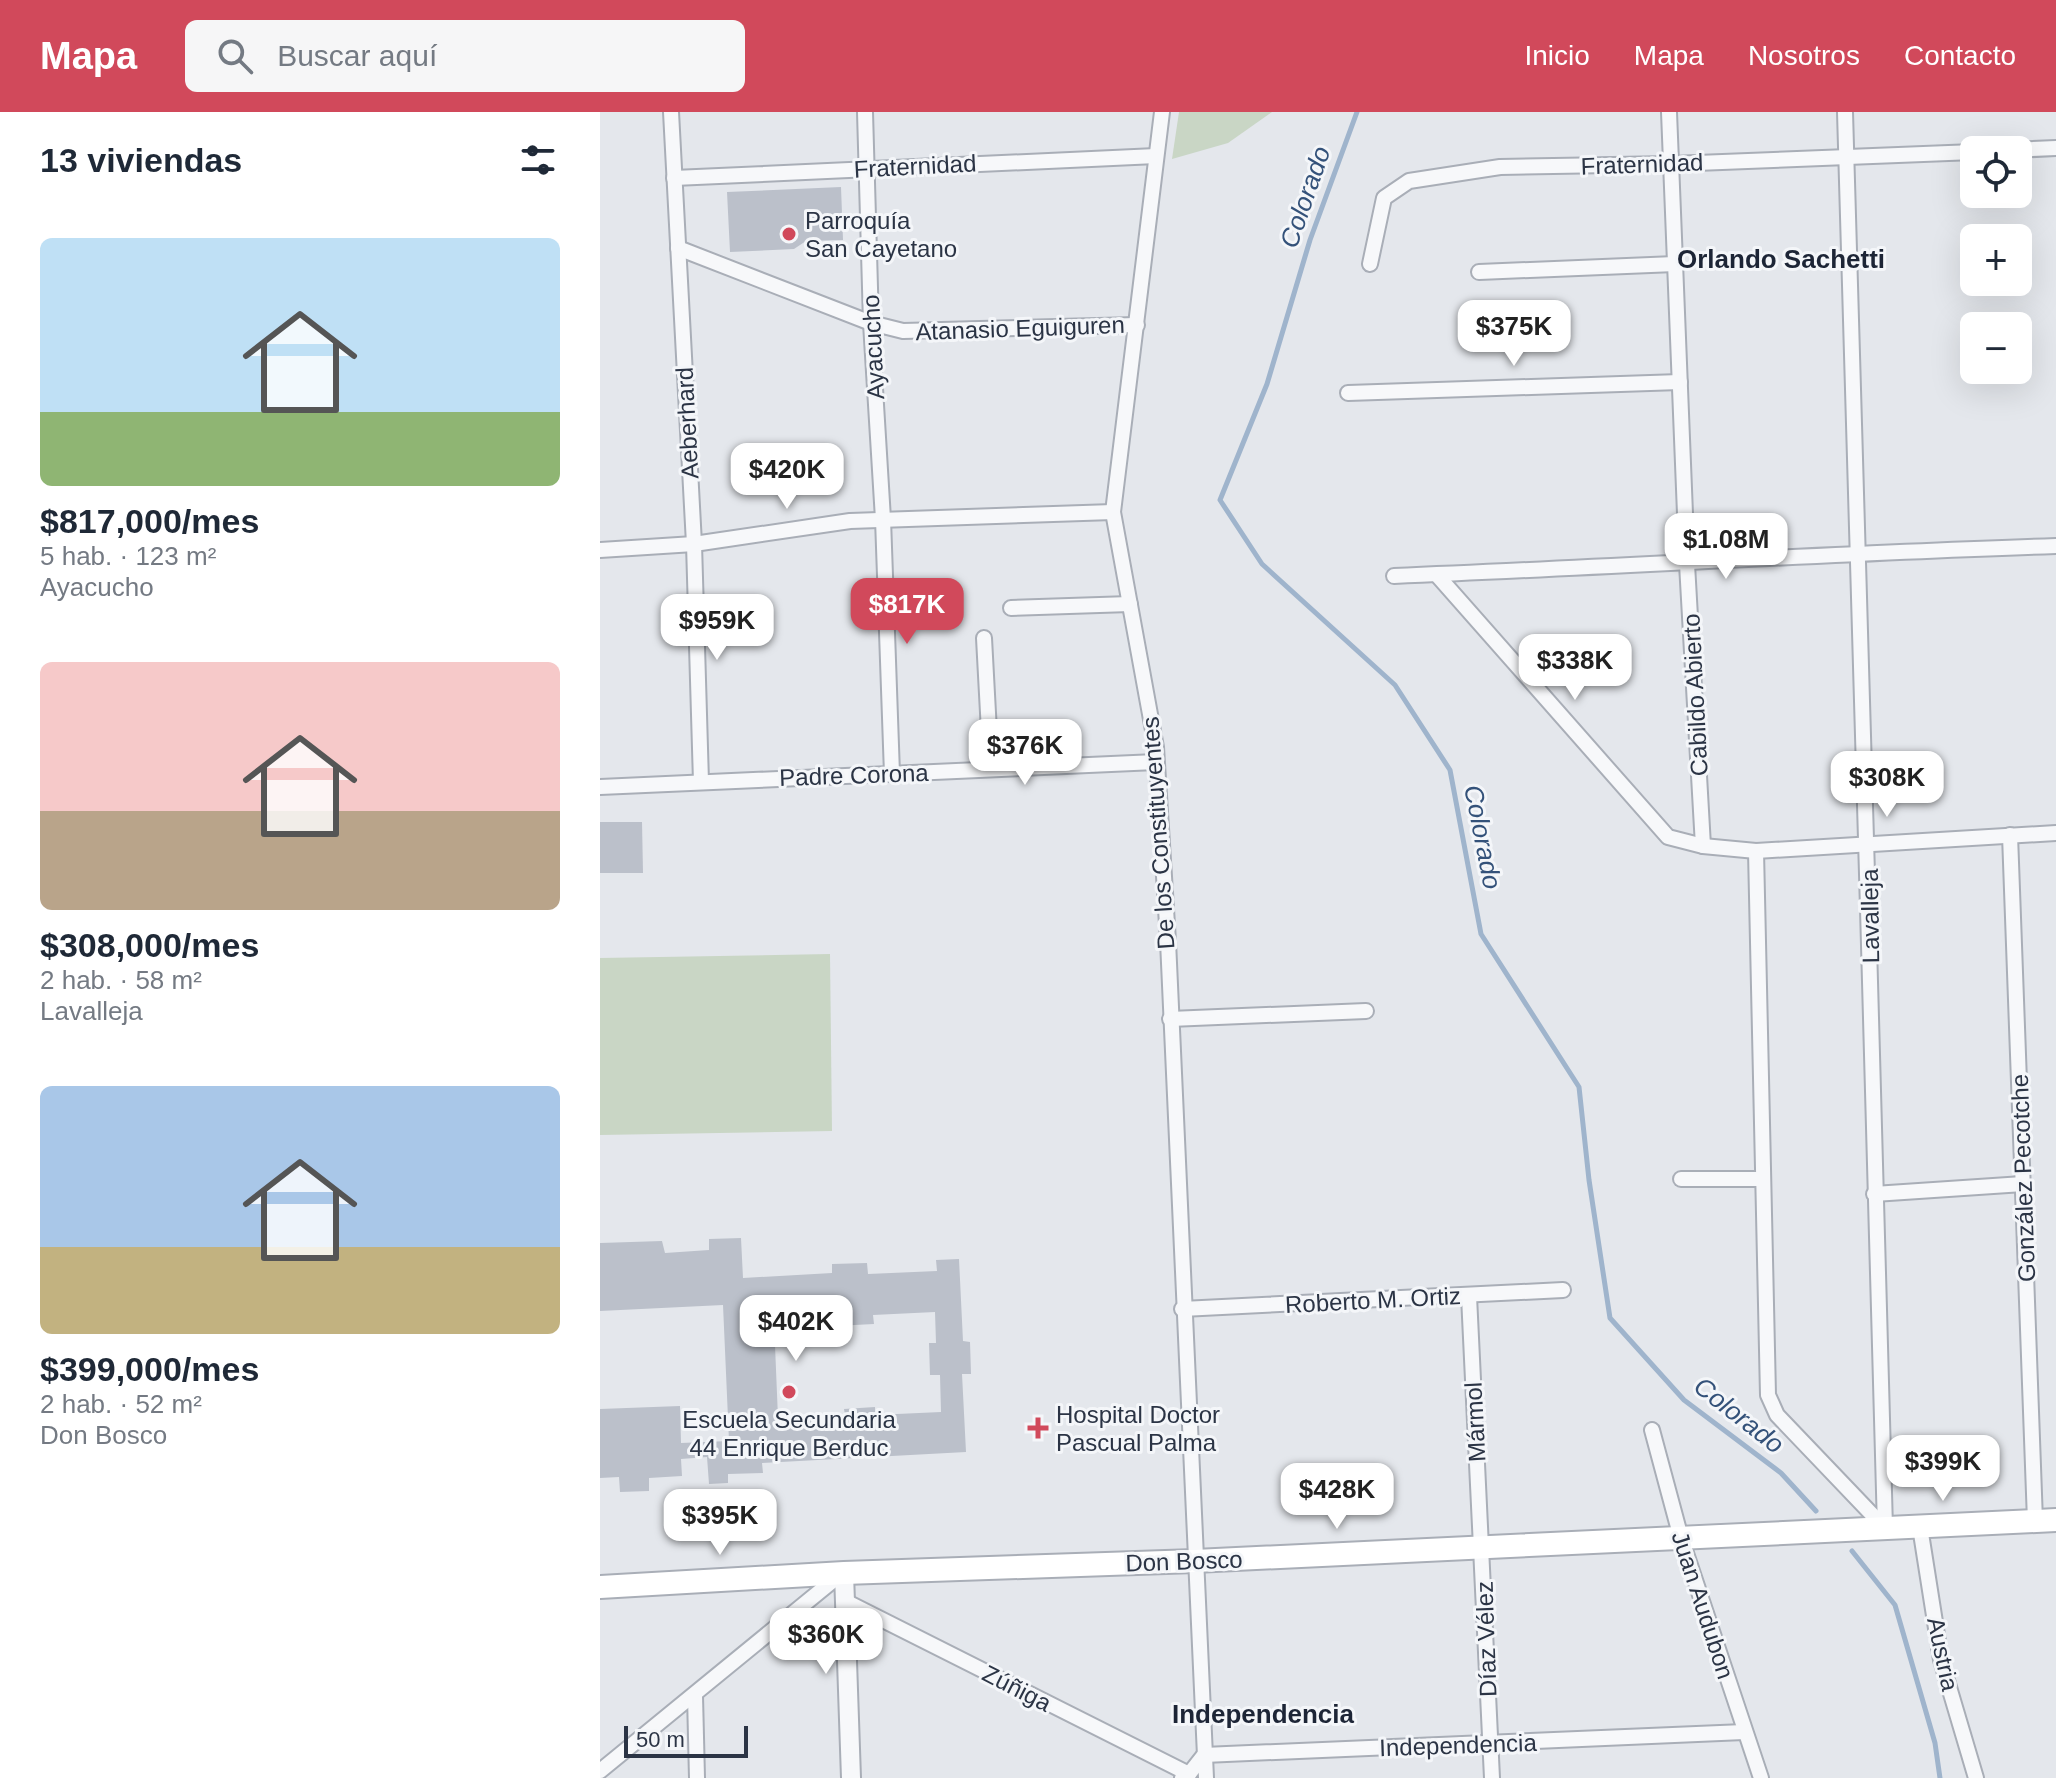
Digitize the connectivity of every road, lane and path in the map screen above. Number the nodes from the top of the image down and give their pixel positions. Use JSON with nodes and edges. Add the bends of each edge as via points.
{"nodes":[{"id":1,"x":671,"y":112,"type":"edge"},
{"id":2,"x":865,"y":112,"type":"edge"},
{"id":3,"x":1162,"y":112,"type":"edge"},
{"id":4,"x":1669,"y":112,"type":"edge"},
{"id":5,"x":1845,"y":112,"type":"edge"},
{"id":6,"x":2056,"y":148,"type":"edge"},
{"id":7,"x":2032,"y":149,"type":"edge"},
{"id":8,"x":1960,"y":153,"type":"edge"},
{"id":9,"x":1156,"y":156,"type":"junction"},
{"id":10,"x":1847,"y":157,"type":"junction"},
{"id":11,"x":1671,"y":164,"type":"junction"},
{"id":12,"x":867,"y":168,"type":"junction"},
{"id":13,"x":674,"y":178,"type":"junction"},
{"id":14,"x":678,"y":248,"type":"junction"},
{"id":15,"x":1370,"y":264,"type":"dead end"},
{"id":16,"x":1675,"y":264,"type":"junction"},
{"id":17,"x":1479,"y":272,"type":"dead end"},
{"id":18,"x":871,"y":323,"type":"junction"},
{"id":19,"x":1137,"y":325,"type":"junction"},
{"id":20,"x":1680,"y":382,"type":"junction"},
{"id":21,"x":1348,"y":393,"type":"dead end"},
{"id":22,"x":1113,"y":512,"type":"junction"},
{"id":23,"x":883,"y":519,"type":"junction"},
{"id":24,"x":694,"y":544,"type":"junction"},
{"id":25,"x":2056,"y":546,"type":"edge"},
{"id":26,"x":600,"y":550,"type":"edge"},
{"id":27,"x":1859,"y":552,"type":"junction"},
{"id":28,"x":1687,"y":564,"type":"junction"},
{"id":29,"x":1437,"y":575,"type":"junction"},
{"id":30,"x":1394,"y":576,"type":"dead end"},
{"id":31,"x":1130,"y":604,"type":"junction"},
{"id":32,"x":1011,"y":608,"type":"dead end"},
{"id":33,"x":984,"y":638,"type":"dead end"},
{"id":34,"x":1156,"y":762,"type":"junction"},
{"id":35,"x":991,"y":769,"type":"junction"},
{"id":36,"x":892,"y":774,"type":"junction"},
{"id":37,"x":701,"y":782,"type":"junction"},
{"id":38,"x":600,"y":787,"type":"edge"},
{"id":39,"x":2056,"y":833,"type":"edge"},
{"id":40,"x":2010,"y":835,"type":"junction"},
{"id":41,"x":1868,"y":844,"type":"junction"},
{"id":42,"x":1703,"y":846,"type":"junction"},
{"id":43,"x":1756,"y":851,"type":"junction"},
{"id":44,"x":1366,"y":1011,"type":"dead end"},
{"id":45,"x":1170,"y":1019,"type":"junction"},
{"id":46,"x":1681,"y":1179,"type":"dead end"},
{"id":47,"x":1763,"y":1179,"type":"junction"},
{"id":48,"x":2023,"y":1184,"type":"junction"},
{"id":49,"x":1874,"y":1194,"type":"junction"},
{"id":50,"x":1563,"y":1290,"type":"dead end"},
{"id":51,"x":1469,"y":1296,"type":"junction"},
{"id":52,"x":1182,"y":1309,"type":"junction"},
{"id":53,"x":1652,"y":1430,"type":"dead end"},
{"id":54,"x":2046,"y":1520,"type":"edge"},
{"id":55,"x":1920,"y":1527,"type":"junction"},
{"id":56,"x":1885,"y":1528,"type":"junction"},
{"id":57,"x":1681,"y":1538,"type":"junction"},
{"id":58,"x":1482,"y":1547,"type":"junction"},
{"id":59,"x":1195,"y":1561,"type":"junction"},
{"id":60,"x":844,"y":1573,"type":"junction"},
{"id":61,"x":600,"y":1587,"type":"edge"},
{"id":62,"x":845,"y":1601,"type":"junction"},
{"id":63,"x":695,"y":1696,"type":"junction"},
{"id":64,"x":1744,"y":1732,"type":"junction"},
{"id":65,"x":1490,"y":1744,"type":"junction"},
{"id":66,"x":1204,"y":1755,"type":"junction"},
{"id":67,"x":600,"y":1771,"type":"edge"},
{"id":68,"x":1185,"y":1776,"type":"edge"},
{"id":69,"x":697,"y":1778,"type":"edge"},
{"id":70,"x":851,"y":1778,"type":"edge"},
{"id":71,"x":1206,"y":1778,"type":"edge"},
{"id":72,"x":1492,"y":1778,"type":"edge"},
{"id":73,"x":1761,"y":1778,"type":"edge"},
{"id":74,"x":1976,"y":1778,"type":"edge"}],
"edges":[{"from":1,"to":13,"type":"street","name":"Aeberhard"},
{"from":2,"to":12,"type":"street","name":"Ayacucho"},
{"from":3,"to":9,"type":"street","name":"De los Constituyentes"},
{"from":4,"to":11,"type":"street","name":"Cabildo Abierto"},
{"from":5,"to":10,"type":"street","name":"Lavalleja"},
{"from":6,"to":7,"type":"street"},
{"from":8,"to":10,"type":"street","name":"Fraternidad"},
{"from":9,"to":12,"type":"street","name":"Fraternidad"},
{"from":9,"to":19,"type":"street","name":"De los Constituyentes"},
{"from":10,"to":11,"type":"street","name":"Fraternidad"},
{"from":10,"to":27,"type":"street","name":"Lavalleja"},
{"from":11,"to":15,"type":"street","name":"Fraternidad","via":[[1500,167],[1409,181],[1384,198]]},
{"from":11,"to":16,"type":"street","name":"Cabildo Abierto"},
{"from":12,"to":13,"type":"street","name":"Fraternidad"},
{"from":12,"to":18,"type":"street","name":"Ayacucho"},
{"from":13,"to":14,"type":"street","name":"Aeberhard"},
{"from":14,"to":18,"type":"street","name":"Atanasio Eguiguren"},
{"from":14,"to":24,"type":"street","name":"Aeberhard"},
{"from":16,"to":17,"type":"street"},
{"from":16,"to":20,"type":"street","name":"Cabildo Abierto"},
{"from":18,"to":19,"type":"street","name":"Atanasio Eguiguren","via":[[903,331]]},
{"from":18,"to":23,"type":"street","name":"Ayacucho"},
{"from":19,"to":22,"type":"street","name":"De los Constituyentes"},
{"from":20,"to":21,"type":"street"},
{"from":20,"to":28,"type":"street","name":"Cabildo Abierto"},
{"from":22,"to":23,"type":"street"},
{"from":22,"to":31,"type":"street","name":"De los Constituyentes"},
{"from":23,"to":24,"type":"street"},
{"from":23,"to":36,"type":"street","name":"Ayacucho"},
{"from":24,"to":26,"type":"street"},
{"from":24,"to":37,"type":"street","name":"Aeberhard"},
{"from":25,"to":27,"type":"street"},
{"from":27,"to":28,"type":"street"},
{"from":27,"to":41,"type":"street","name":"Lavalleja"},
{"from":28,"to":29,"type":"street"},
{"from":28,"to":42,"type":"street","name":"Cabildo Abierto"},
{"from":29,"to":30,"type":"street"},
{"from":29,"to":42,"type":"street","via":[[1668,837]]},
{"from":31,"to":32,"type":"street"},
{"from":31,"to":34,"type":"street","name":"De los Constituyentes"},
{"from":33,"to":35,"type":"street"},
{"from":34,"to":35,"type":"street","name":"Padre Corona"},
{"from":34,"to":45,"type":"street","name":"De los Constituyentes"},
{"from":35,"to":36,"type":"street","name":"Padre Corona"},
{"from":36,"to":37,"type":"street","name":"Padre Corona"},
{"from":37,"to":38,"type":"street","name":"Padre Corona"},
{"from":39,"to":40,"type":"street"},
{"from":40,"to":41,"type":"street"},
{"from":40,"to":48,"type":"street","name":"González Pecotche"},
{"from":41,"to":43,"type":"street"},
{"from":41,"to":49,"type":"street","name":"Lavalleja"},
{"from":42,"to":43,"type":"street"},
{"from":43,"to":47,"type":"street"},
{"from":44,"to":45,"type":"street"},
{"from":45,"to":52,"type":"street","name":"De los Constituyentes"},
{"from":46,"to":47,"type":"street"},
{"from":47,"to":56,"type":"street","via":[[1768,1395],[1777,1415]]},
{"from":48,"to":49,"type":"street"},
{"from":48,"to":54,"type":"street","name":"González Pecotche"},
{"from":49,"to":56,"type":"street","name":"Lavalleja"},
{"from":50,"to":51,"type":"street","name":"Roberto M. Ortiz"},
{"from":51,"to":52,"type":"street","name":"Roberto M. Ortiz"},
{"from":51,"to":58,"type":"street","name":"Mármol"},
{"from":52,"to":59,"type":"street","name":"De los Constituyentes"},
{"from":53,"to":57,"type":"street","name":"Juan Audubon"},
{"from":54,"to":55,"type":"main road","name":"Don Bosco"},
{"from":55,"to":56,"type":"main road","name":"Don Bosco"},
{"from":55,"to":74,"type":"street","name":"Austria","via":[[1941,1660]]},
{"from":56,"to":57,"type":"main road","name":"Don Bosco"},
{"from":57,"to":58,"type":"main road","name":"Don Bosco"},
{"from":57,"to":64,"type":"street","name":"Juan Audubon"},
{"from":58,"to":59,"type":"main road","name":"Don Bosco"},
{"from":58,"to":65,"type":"street","name":"Díaz Vélez"},
{"from":59,"to":60,"type":"main road","name":"Don Bosco"},
{"from":59,"to":66,"type":"street","name":"De los Constituyentes"},
{"from":60,"to":61,"type":"main road","name":"Don Bosco"},
{"from":60,"to":62,"type":"street"},
{"from":60,"to":63,"type":"street"},
{"from":62,"to":68,"type":"street","name":"Zúñiga"},
{"from":62,"to":70,"type":"street"},
{"from":63,"to":67,"type":"street"},
{"from":63,"to":69,"type":"street"},
{"from":64,"to":65,"type":"street","name":"Independencia"},
{"from":64,"to":73,"type":"street","name":"Juan Audubon"},
{"from":65,"to":66,"type":"street","name":"Independencia"},
{"from":65,"to":72,"type":"street","name":"Díaz Vélez"},
{"from":66,"to":68,"type":"street"},
{"from":66,"to":71,"type":"street","name":"De los Constituyentes"}]}
